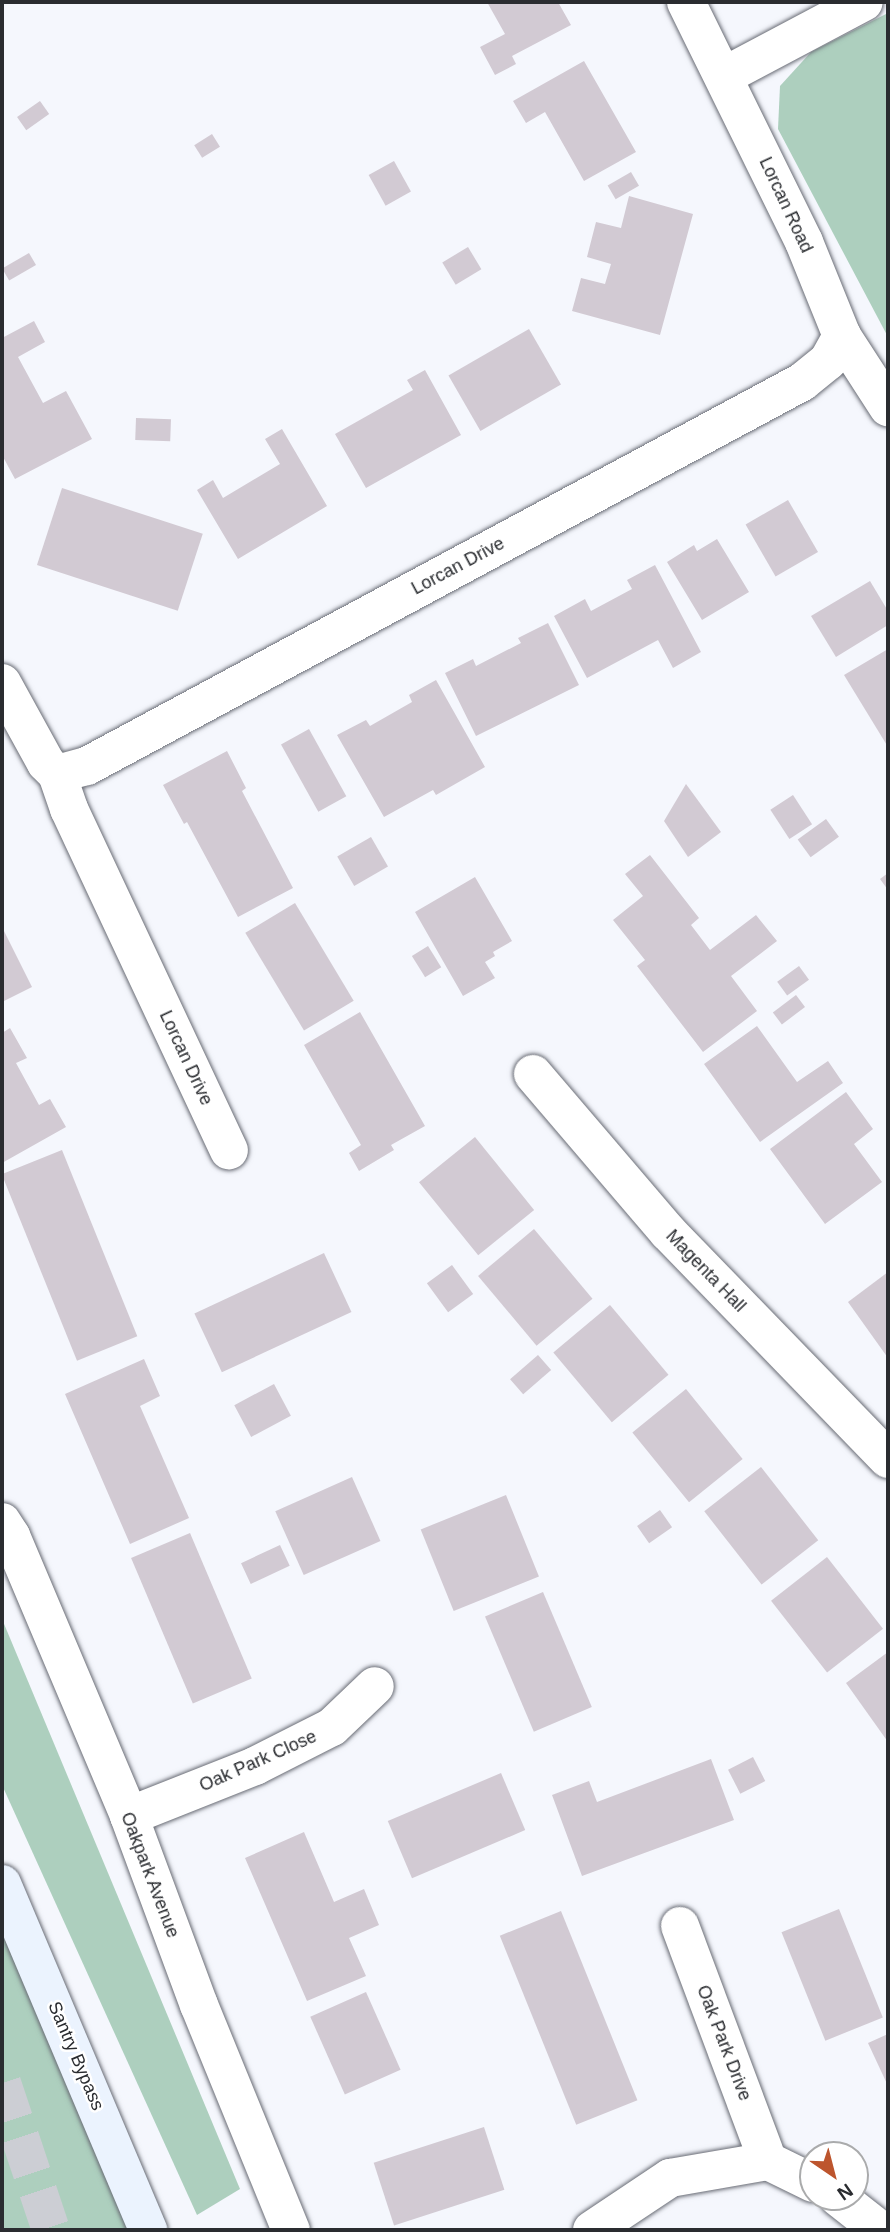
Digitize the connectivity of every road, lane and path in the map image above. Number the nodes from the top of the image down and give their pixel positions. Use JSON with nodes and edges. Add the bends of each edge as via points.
{"nodes":[{"id":1,"x":686,"y":2,"type":"edge"},
{"id":2,"x":864,"y":2,"type":"edge"},
{"id":3,"x":724,"y":76,"type":"junction"},
{"id":4,"x":842,"y":336,"type":"junction"},
{"id":5,"x":888,"y":407,"type":"edge"},
{"id":6,"x":2,"y":683,"type":"edge"},
{"id":7,"x":57,"y":774,"type":"junction"},
{"id":8,"x":533,"y":1074,"type":"dead end"},
{"id":9,"x":229,"y":1150,"type":"dead end"},
{"id":10,"x":888,"y":1459,"type":"edge"},
{"id":11,"x":2,"y":1522,"type":"edge"},
{"id":12,"x":375,"y":1686,"type":"dead end"},
{"id":13,"x":129,"y":1816,"type":"junction"},
{"id":14,"x":2,"y":1884,"type":"edge"},
{"id":15,"x":680,"y":1926,"type":"dead end"},
{"id":16,"x":768,"y":2161,"type":"junction"},
{"id":17,"x":799,"y":2176,"type":"edge"},
{"id":18,"x":856,"y":2211,"type":"edge"},
{"id":19,"x":148,"y":2230,"type":"edge"},
{"id":20,"x":292,"y":2230,"type":"edge"},
{"id":21,"x":592,"y":2230,"type":"edge"},
{"id":22,"x":880,"y":2230,"type":"edge"}],
"edges":[{"from":1,"to":3,"type":"street","name":"Lorcan Road"},
{"from":2,"to":3,"type":"street"},
{"from":3,"to":4,"type":"street","name":"Lorcan Road","via":[[804,242]]},
{"from":4,"to":5,"type":"street"},
{"from":4,"to":7,"type":"street","name":"Lorcan Drive","via":[[828,361],[803,382],[87,766]]},
{"from":6,"to":7,"type":"street","name":"Lorcan Drive","via":[[46,763]]},
{"from":7,"to":9,"type":"street","name":"Lorcan Drive","via":[[69,809]]},
{"from":8,"to":10,"type":"street","name":"Magenta Hall","via":[[668,1232]]},
{"from":11,"to":13,"type":"street","name":"Oakpark Avenue"},
{"from":12,"to":13,"type":"street","name":"Oak Park Close","via":[[332,1727],[254,1766]]},
{"from":13,"to":20,"type":"street","name":"Oakpark Avenue","via":[[199,2005]]},
{"from":14,"to":19,"type":"main road","name":"Santry Bypass"},
{"from":15,"to":16,"type":"street","name":"Oak Park Drive"},
{"from":16,"to":17,"type":"street"},
{"from":16,"to":21,"type":"street","via":[[670,2178]]},
{"from":18,"to":22,"type":"street"}]}
